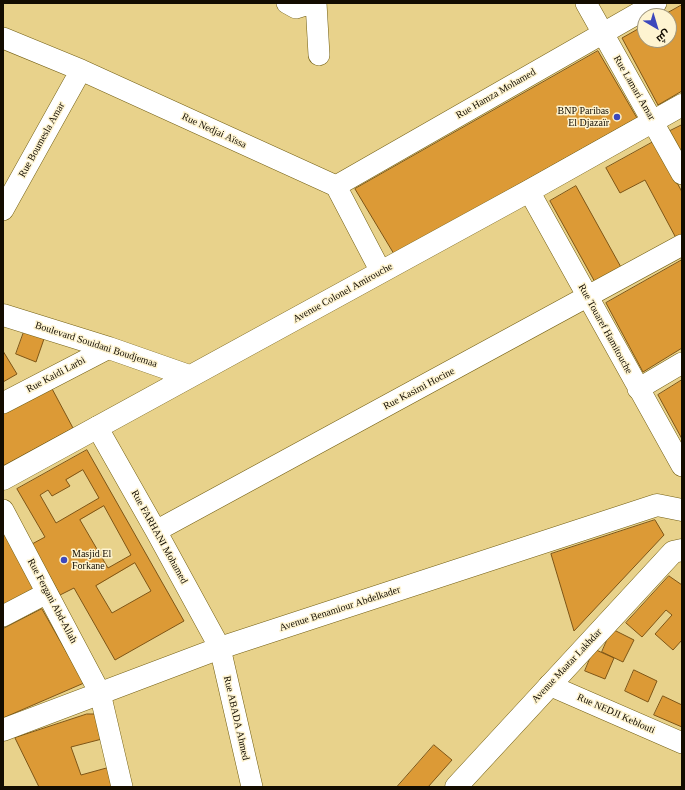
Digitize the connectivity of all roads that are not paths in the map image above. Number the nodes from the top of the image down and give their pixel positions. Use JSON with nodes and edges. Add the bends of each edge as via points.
{"nodes":[{"id":1,"x":287,"y":3,"type":"edge"},
{"id":2,"x":312,"y":3,"type":"edge"},
{"id":3,"x":316,"y":3,"type":"edge"},
{"id":4,"x":586,"y":3,"type":"edge"},
{"id":5,"x":656,"y":3,"type":"edge"},
{"id":6,"x":603,"y":33,"type":"junction"},
{"id":7,"x":3,"y":38,"type":"edge"},
{"id":8,"x":319,"y":55,"type":"dead end"},
{"id":9,"x":81,"y":70,"type":"junction"},
{"id":10,"x":682,"y":105,"type":"edge"},
{"id":11,"x":653,"y":121,"type":"junction"},
{"id":12,"x":682,"y":174,"type":"edge"},
{"id":13,"x":336,"y":186,"type":"junction"},
{"id":14,"x":529,"y":191,"type":"junction"},
{"id":15,"x":3,"y":210,"type":"edge"},
{"id":16,"x":682,"y":245,"type":"edge"},
{"id":17,"x":381,"y":272,"type":"junction"},
{"id":18,"x":587,"y":298,"type":"junction"},
{"id":19,"x":3,"y":315,"type":"edge"},
{"id":20,"x":108,"y":348,"type":"junction"},
{"id":21,"x":682,"y":363,"type":"edge"},
{"id":22,"x":189,"y":376,"type":"junction"},
{"id":23,"x":638,"y":389,"type":"junction"},
{"id":24,"x":3,"y":403,"type":"edge"},
{"id":25,"x":97,"y":427,"type":"junction"},
{"id":26,"x":682,"y":466,"type":"edge"},
{"id":27,"x":3,"y":479,"type":"edge"},
{"id":28,"x":3,"y":510,"type":"edge"},
{"id":29,"x":682,"y":510,"type":"edge"},
{"id":30,"x":156,"y":531,"type":"junction"},
{"id":31,"x":682,"y":550,"type":"edge"},
{"id":32,"x":47,"y":593,"type":"junction"},
{"id":33,"x":3,"y":616,"type":"edge"},
{"id":34,"x":220,"y":648,"type":"junction"},
{"id":35,"x":549,"y":685,"type":"junction"},
{"id":36,"x":100,"y":693,"type":"junction"},
{"id":37,"x":3,"y":730,"type":"edge"},
{"id":38,"x":682,"y":743,"type":"edge"},
{"id":39,"x":122,"y":787,"type":"edge"},
{"id":40,"x":252,"y":787,"type":"edge"},
{"id":41,"x":456,"y":787,"type":"edge"}],
"edges":[{"from":1,"to":2,"type":"street","via":[[296,8]]},
{"from":3,"to":8,"type":"street"},
{"from":4,"to":6,"type":"street","name":"Rue Lamari Amar"},
{"from":5,"to":6,"type":"street","name":"Rue Hamza Mohamed"},
{"from":6,"to":11,"type":"street","name":"Rue Lamari Amar"},
{"from":6,"to":13,"type":"street","name":"Rue Hamza Mohamed"},
{"from":7,"to":9,"type":"street","name":"Rue Nedjai Aïssa"},
{"from":9,"to":13,"type":"street","name":"Rue Nedjai Aïssa"},
{"from":9,"to":15,"type":"street","name":"Rue Boumesla Amar"},
{"from":10,"to":11,"type":"main road","name":"Avenue Colonel Amirouche"},
{"from":11,"to":12,"type":"street","name":"Rue Lamari Amar"},
{"from":11,"to":14,"type":"main road","name":"Avenue Colonel Amirouche"},
{"from":13,"to":17,"type":"street"},
{"from":14,"to":17,"type":"main road","name":"Avenue Colonel Amirouche"},
{"from":14,"to":18,"type":"street","name":"Rue Touaref Hamitouche"},
{"from":16,"to":18,"type":"street","name":"Rue Kasimi Hocine"},
{"from":17,"to":22,"type":"main road","name":"Avenue Colonel Amirouche"},
{"from":18,"to":23,"type":"street","name":"Rue Touaref Hamitouche"},
{"from":18,"to":30,"type":"street","name":"Rue Kasimi Hocine"},
{"from":19,"to":20,"type":"main road","name":"Boulevard Souidani Boudjemaa"},
{"from":20,"to":22,"type":"main road","name":"Boulevard Souidani Boudjemaa"},
{"from":20,"to":24,"type":"street","name":"Rue Kaidi Larbi"},
{"from":21,"to":23,"type":"street"},
{"from":22,"to":25,"type":"main road","name":"Avenue Colonel Amirouche"},
{"from":23,"to":26,"type":"street","name":"Rue Touaref Hamitouche"},
{"from":25,"to":27,"type":"main road","name":"Avenue Colonel Amirouche"},
{"from":25,"to":30,"type":"street","name":"Rue FARHANI Mohamed"},
{"from":28,"to":32,"type":"street","name":"Rue Fergani Abd-Allah"},
{"from":29,"to":34,"type":"main road","name":"Avenue Benamiour Abdelkader","via":[[657,505]]},
{"from":30,"to":34,"type":"street","name":"Rue FARHANI Mohamed"},
{"from":31,"to":35,"type":"main road","name":"Avenue Maatar Lakhdar","via":[[673,552]]},
{"from":32,"to":33,"type":"street"},
{"from":32,"to":36,"type":"street","name":"Rue Fergani Abd-Allah"},
{"from":34,"to":36,"type":"main road","name":"Avenue Benamiour Abdelkader"},
{"from":34,"to":40,"type":"street","name":"Rue ABADA Ahmed"},
{"from":35,"to":38,"type":"street","name":"Rue NEDJI Keblouti"},
{"from":35,"to":41,"type":"main road","name":"Avenue Maatar Lakhdar"},
{"from":36,"to":37,"type":"main road","name":"Avenue Benamiour Abdelkader"},
{"from":36,"to":39,"type":"street","name":"Rue Fergani Abd-Allah"}]}
